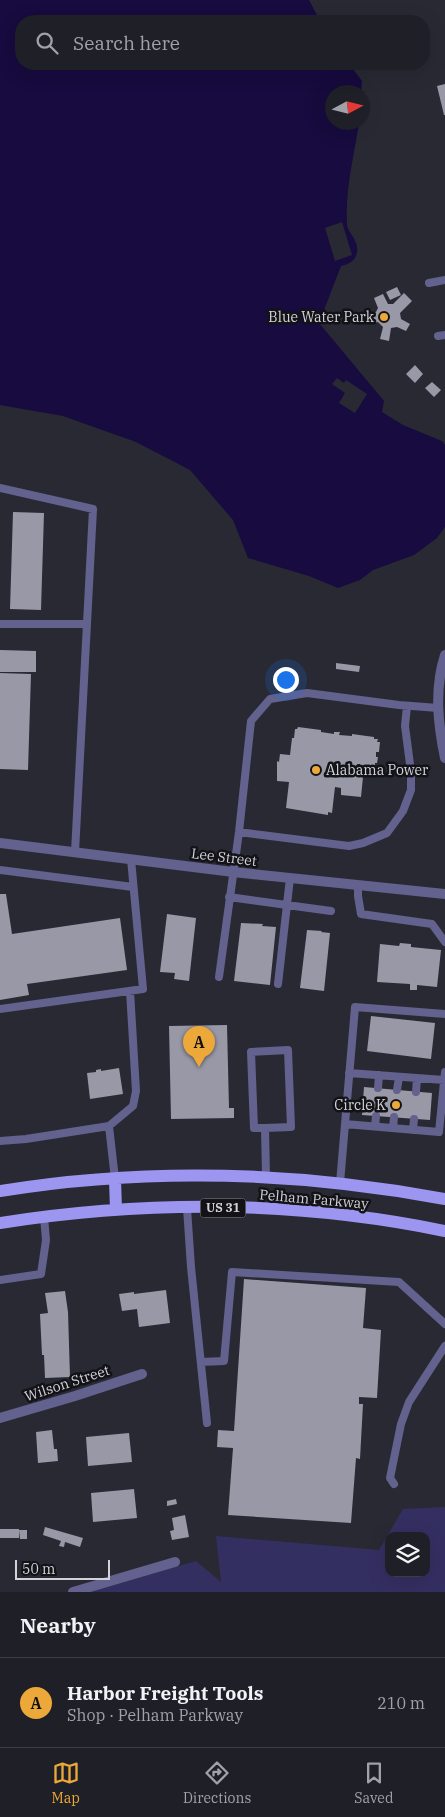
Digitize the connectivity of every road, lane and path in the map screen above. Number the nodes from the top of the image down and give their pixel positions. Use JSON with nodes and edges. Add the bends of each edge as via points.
{"nodes":[{"id":1,"x":445,"y":280,"type":"edge"},
{"id":2,"x":429,"y":283,"type":"dead end"},
{"id":3,"x":0,"y":488,"type":"edge"},
{"id":4,"x":0,"y":624,"type":"edge"},
{"id":5,"x":87,"y":624,"type":"junction"},
{"id":6,"x":445,"y":655,"type":"edge"},
{"id":7,"x":407,"y":706,"type":"junction"},
{"id":8,"x":438,"y":708,"type":"junction"},
{"id":9,"x":445,"y":758,"type":"edge"},
{"id":10,"x":239,"y":832,"type":"junction"},
{"id":11,"x":0,"y":843,"type":"edge"},
{"id":12,"x":75,"y":852,"type":"junction"},
{"id":13,"x":131,"y":859,"type":"junction"},
{"id":14,"x":0,"y":870,"type":"edge"},
{"id":15,"x":233,"y":872,"type":"junction"},
{"id":16,"x":290,"y":878,"type":"junction"},
{"id":17,"x":358,"y":885,"type":"junction"},
{"id":18,"x":133,"y":888,"type":"junction"},
{"id":19,"x":445,"y":894,"type":"edge"},
{"id":20,"x":230,"y":898,"type":"junction"},
{"id":21,"x":286,"y":905,"type":"junction"},
{"id":22,"x":331,"y":911,"type":"dead end"},
{"id":23,"x":445,"y":942,"type":"edge"},
{"id":24,"x":220,"y":977,"type":"dead end"},
{"id":25,"x":278,"y":984,"type":"dead end"},
{"id":26,"x":130,"y":991,"type":"junction"},
{"id":27,"x":0,"y":1009,"type":"edge"},
{"id":28,"x":445,"y":1014,"type":"edge"},
{"id":29,"x":349,"y":1073,"type":"junction"},
{"id":30,"x":379,"y":1075,"type":"junction"},
{"id":31,"x":445,"y":1076,"type":"edge"},
{"id":32,"x":399,"y":1077,"type":"junction"},
{"id":33,"x":418,"y":1078,"type":"junction"},
{"id":34,"x":378,"y":1088,"type":"dead end"},
{"id":35,"x":397,"y":1090,"type":"dead end"},
{"id":36,"x":416,"y":1092,"type":"dead end"},
{"id":37,"x":376,"y":1116,"type":"dead end"},
{"id":38,"x":394,"y":1117,"type":"dead end"},
{"id":39,"x":414,"y":1119,"type":"dead end"},
{"id":40,"x":345,"y":1124,"type":"junction"},
{"id":41,"x":109,"y":1126,"type":"junction"},
{"id":42,"x":375,"y":1126,"type":"junction"},
{"id":43,"x":265,"y":1128,"type":"junction"},
{"id":44,"x":393,"y":1128,"type":"junction"},
{"id":45,"x":413,"y":1130,"type":"junction"},
{"id":46,"x":0,"y":1141,"type":"edge"},
{"id":47,"x":266,"y":1177,"type":"junction"},
{"id":48,"x":115,"y":1179,"type":"junction"},
{"id":49,"x":340,"y":1183,"type":"junction"},
{"id":50,"x":0,"y":1191,"type":"edge"},
{"id":51,"x":445,"y":1199,"type":"edge"},
{"id":52,"x":187,"y":1208,"type":"junction"},
{"id":53,"x":116,"y":1210,"type":"junction"},
{"id":54,"x":44,"y":1217,"type":"junction"},
{"id":55,"x":0,"y":1223,"type":"edge"},
{"id":56,"x":445,"y":1231,"type":"edge"},
{"id":57,"x":0,"y":1280,"type":"edge"},
{"id":58,"x":445,"y":1324,"type":"edge"},
{"id":59,"x":445,"y":1346,"type":"edge"},
{"id":60,"x":201,"y":1362,"type":"junction"},
{"id":61,"x":142,"y":1374,"type":"dead end"},
{"id":62,"x":0,"y":1418,"type":"edge"},
{"id":63,"x":207,"y":1422,"type":"dead end"},
{"id":64,"x":394,"y":1484,"type":"dead end"},
{"id":65,"x":174,"y":1562,"type":"dead end"},
{"id":66,"x":73,"y":1592,"type":"edge"}],
"edges":[{"from":1,"to":2,"type":"lane"},
{"from":3,"to":5,"type":"lane","via":[[93,509]]},
{"from":4,"to":5,"type":"lane"},
{"from":5,"to":12,"type":"lane"},
{"from":6,"to":8,"type":"street","via":[[439,676]]},
{"from":7,"to":8,"type":"lane"},
{"from":7,"to":10,"type":"lane","via":[[307,693],[270,699],[252,721]]},
{"from":7,"to":10,"type":"lane","via":[[405,726],[411,790],[403,811],[387,833],[350,846]]},
{"from":8,"to":9,"type":"street"},
{"from":10,"to":15,"type":"lane"},
{"from":11,"to":12,"type":"street","name":"Lee Street"},
{"from":12,"to":13,"type":"street","name":"Lee Street"},
{"from":13,"to":15,"type":"street","name":"Lee Street"},
{"from":13,"to":18,"type":"lane"},
{"from":14,"to":18,"type":"lane"},
{"from":15,"to":16,"type":"street","name":"Lee Street"},
{"from":15,"to":20,"type":"lane"},
{"from":16,"to":17,"type":"street","name":"Lee Street"},
{"from":16,"to":21,"type":"lane"},
{"from":17,"to":19,"type":"street","name":"Lee Street"},
{"from":17,"to":23,"type":"lane","via":[[361,914],[432,924]]},
{"from":18,"to":26,"type":"lane","via":[[143,989]]},
{"from":20,"to":21,"type":"lane"},
{"from":20,"to":24,"type":"lane"},
{"from":21,"to":22,"type":"lane"},
{"from":21,"to":25,"type":"lane"},
{"from":26,"to":27,"type":"lane"},
{"from":26,"to":41,"type":"lane","via":[[136,1092],[133,1106]]},
{"from":28,"to":29,"type":"lane","via":[[355,1007]]},
{"from":29,"to":30,"type":"lane"},
{"from":29,"to":40,"type":"lane"},
{"from":30,"to":32,"type":"lane"},
{"from":30,"to":34,"type":"lane"},
{"from":31,"to":33,"type":"lane"},
{"from":31,"to":45,"type":"lane","via":[[439,1132]]},
{"from":32,"to":33,"type":"lane"},
{"from":32,"to":35,"type":"lane"},
{"from":33,"to":36,"type":"lane"},
{"from":37,"to":42,"type":"lane"},
{"from":38,"to":44,"type":"lane"},
{"from":39,"to":45,"type":"lane"},
{"from":40,"to":42,"type":"lane"},
{"from":40,"to":49,"type":"lane"},
{"from":41,"to":46,"type":"lane"},
{"from":41,"to":48,"type":"lane"},
{"from":42,"to":44,"type":"lane"},
{"from":43,"to":43,"type":"lane","via":[[291,1127],[288,1050],[251,1052],[254,1128]]},
{"from":43,"to":47,"type":"lane"},
{"from":44,"to":45,"type":"lane"},
{"from":47,"to":48,"type":"main road","name":"Pelham Parkway"},
{"from":47,"to":49,"type":"main road","name":"Pelham Parkway"},
{"from":48,"to":50,"type":"main road","name":"Pelham Parkway"},
{"from":48,"to":53,"type":"main road"},
{"from":49,"to":51,"type":"main road","name":"Pelham Parkway"},
{"from":52,"to":53,"type":"main road","name":"Pelham Parkway","number":"US 31"},
{"from":52,"to":56,"type":"main road","name":"Pelham Parkway","number":"US 31","via":[[297,1210]]},
{"from":52,"to":60,"type":"lane"},
{"from":53,"to":54,"type":"main road","name":"Pelham Parkway","number":"US 31"},
{"from":54,"to":55,"type":"main road","name":"Pelham Parkway","number":"US 31"},
{"from":54,"to":57,"type":"lane","via":[[46,1240],[41,1274]]},
{"from":58,"to":60,"type":"lane","via":[[399,1282],[232,1272],[224,1361]]},
{"from":59,"to":64,"type":"lane","via":[[409,1402],[390,1478]]},
{"from":60,"to":63,"type":"lane"},
{"from":61,"to":62,"type":"street","name":"Wilson Street"},
{"from":65,"to":66,"type":"street"}]}
